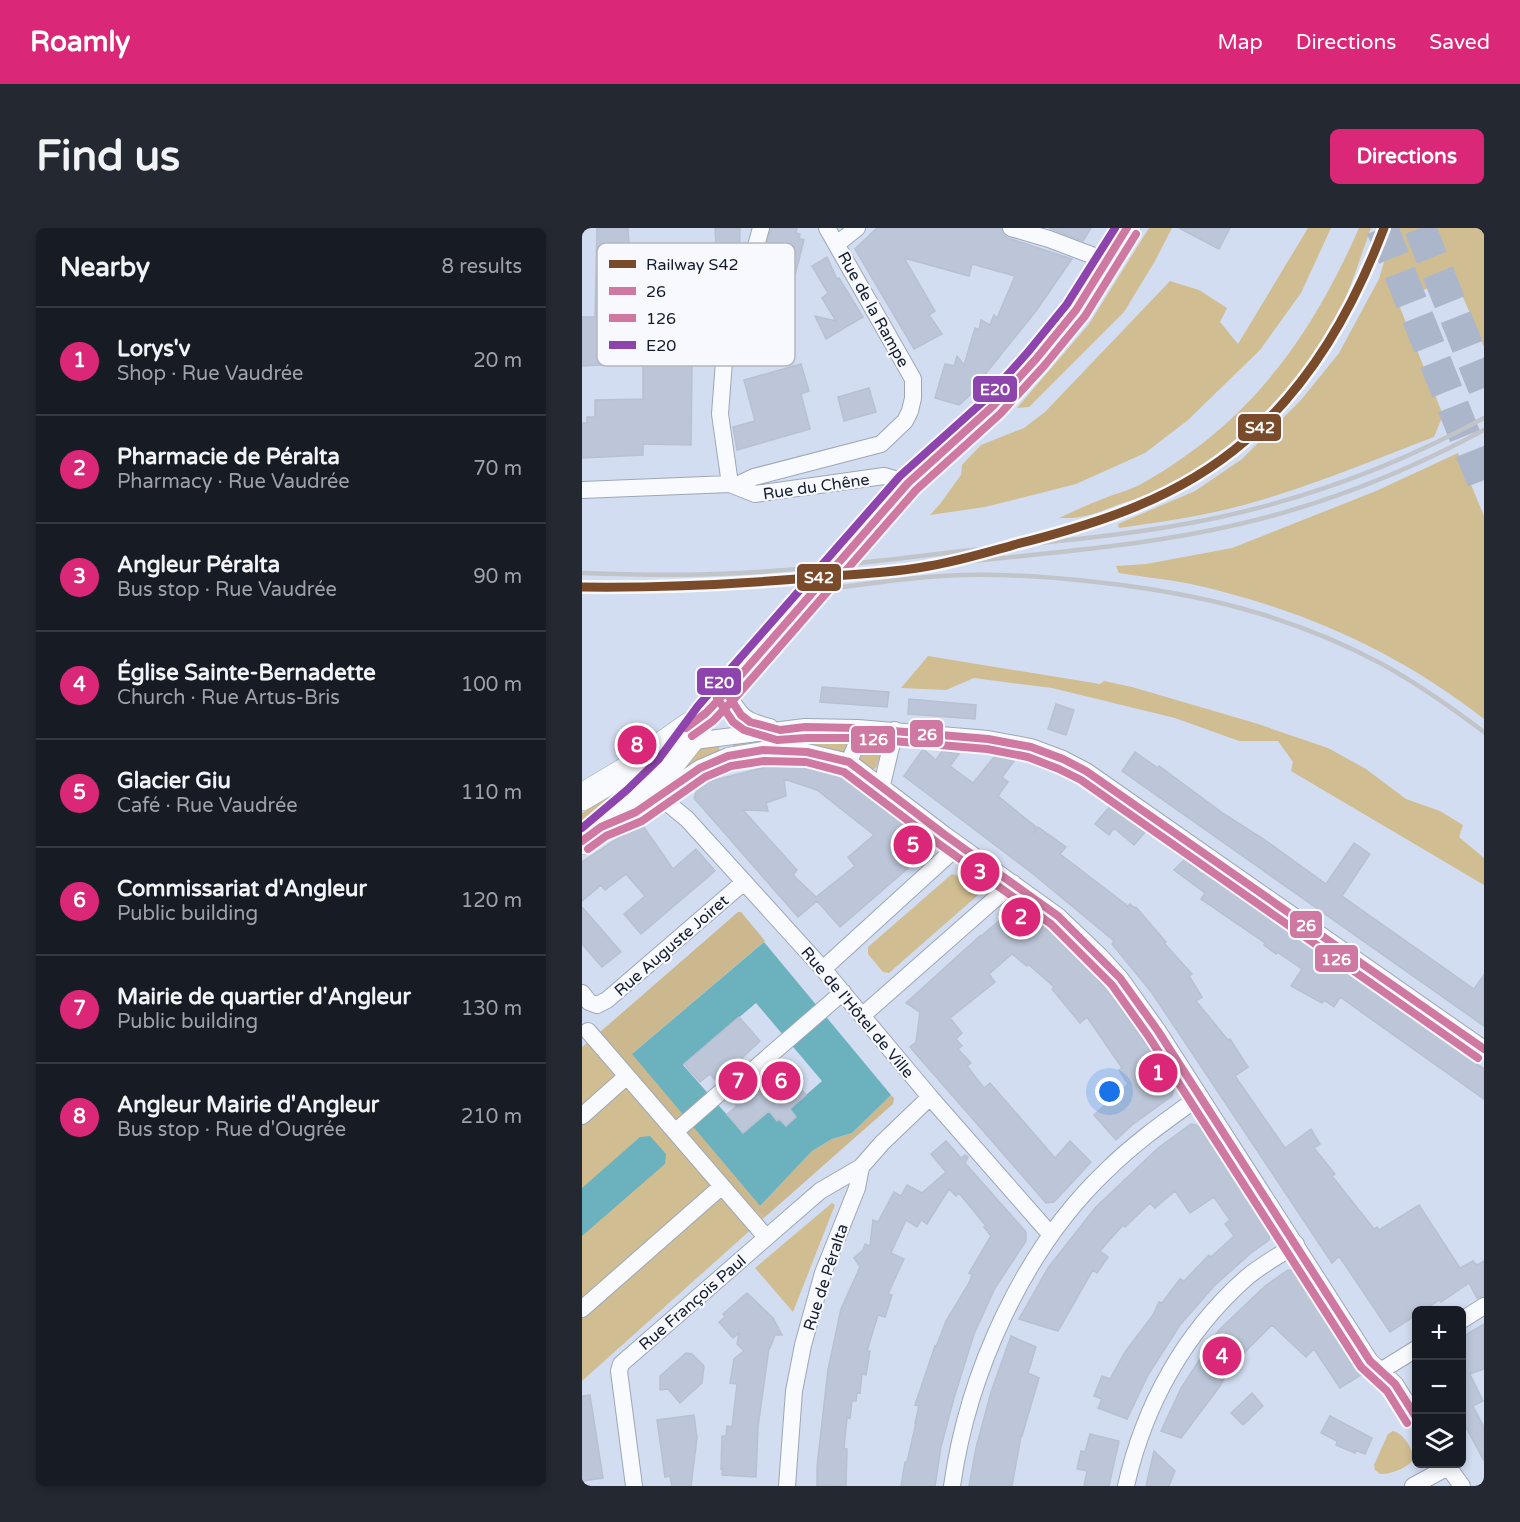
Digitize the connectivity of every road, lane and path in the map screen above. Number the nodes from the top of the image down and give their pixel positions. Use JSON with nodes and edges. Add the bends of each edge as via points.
{"nodes":[{"id":1,"x":761,"y":228,"type":"edge"},
{"id":2,"x":827,"y":228,"type":"edge"},
{"id":3,"x":857,"y":228,"type":"edge"},
{"id":4,"x":1011,"y":228,"type":"edge"},
{"id":5,"x":1127,"y":228,"type":"edge"},
{"id":6,"x":757,"y":243,"type":"edge"},
{"id":7,"x":837,"y":244,"type":"junction"},
{"id":8,"x":1107,"y":261,"type":"junction"},
{"id":9,"x":724,"y":366,"type":"edge"},
{"id":10,"x":908,"y":483,"type":"junction"},
{"id":11,"x":732,"y":485,"type":"junction"},
{"id":12,"x":582,"y":490,"type":"edge"},
{"id":13,"x":886,"y":507,"type":"tunnel mouth"},
{"id":14,"x":730,"y":687,"type":"joint"},
{"id":15,"x":706,"y":713,"type":"junction"},
{"id":16,"x":858,"y":728,"type":"junction"},
{"id":17,"x":780,"y":730,"type":"junction"},
{"id":18,"x":895,"y":730,"type":"junction"},
{"id":19,"x":689,"y":741,"type":"junction"},
{"id":20,"x":653,"y":751,"type":"junction"},
{"id":21,"x":849,"y":762,"type":"junction"},
{"id":22,"x":882,"y":786,"type":"junction"},
{"id":23,"x":659,"y":796,"type":"junction"},
{"id":24,"x":582,"y":797,"type":"edge"},
{"id":25,"x":592,"y":834,"type":"edge"},
{"id":26,"x":959,"y":845,"type":"junction"},
{"id":27,"x":744,"y":882,"type":"junction"},
{"id":28,"x":1013,"y":883,"type":"junction"},
{"id":29,"x":823,"y":969,"type":"junction"},
{"id":30,"x":843,"y":992,"type":"junction"},
{"id":31,"x":582,"y":993,"type":"edge"},
{"id":32,"x":863,"y":1015,"type":"junction"},
{"id":33,"x":588,"y":1030,"type":"dead end"},
{"id":34,"x":1484,"y":1049,"type":"edge"},
{"id":35,"x":753,"y":1070,"type":"dead end"},
{"id":36,"x":627,"y":1076,"type":"junction"},
{"id":37,"x":718,"y":1094,"type":"dead end"},
{"id":38,"x":930,"y":1097,"type":"junction"},
{"id":39,"x":1199,"y":1097,"type":"junction"},
{"id":40,"x":582,"y":1116,"type":"edge"},
{"id":41,"x":681,"y":1126,"type":"junction"},
{"id":42,"x":861,"y":1167,"type":"junction"},
{"id":43,"x":722,"y":1186,"type":"junction"},
{"id":44,"x":1050,"y":1235,"type":"junction"},
{"id":45,"x":766,"y":1237,"type":"junction"},
{"id":46,"x":1296,"y":1244,"type":"junction"},
{"id":47,"x":1484,"y":1306,"type":"edge"},
{"id":48,"x":582,"y":1309,"type":"edge"},
{"id":49,"x":1466,"y":1317,"type":"edge"},
{"id":50,"x":1412,"y":1351,"type":"edge"},
{"id":51,"x":1382,"y":1370,"type":"junction"},
{"id":52,"x":1414,"y":1414,"type":"edge"},
{"id":53,"x":1442,"y":1468,"type":"edge"},
{"id":54,"x":1449,"y":1468,"type":"edge"},
{"id":55,"x":634,"y":1486,"type":"edge"},
{"id":56,"x":787,"y":1486,"type":"edge"},
{"id":57,"x":952,"y":1486,"type":"edge"},
{"id":58,"x":1126,"y":1486,"type":"edge"},
{"id":59,"x":1413,"y":1486,"type":"edge"},
{"id":60,"x":1462,"y":1486,"type":"edge"}],
"edges":[{"from":1,"to":6,"type":"street"},
{"from":2,"to":7,"type":"street","name":"Rue de la Rampe"},
{"from":3,"to":7,"type":"street"},
{"from":4,"to":8,"type":"street"},
{"from":5,"to":8,"type":"main road"},
{"from":7,"to":11,"type":"street","name":"Rue de la Rampe","via":[[913,379],[910,411],[881,444]]},
{"from":8,"to":10,"type":"main road","via":[[1076,310],[1036,359],[993,406]]},
{"from":9,"to":11,"type":"street","via":[[720,414]]},
{"from":10,"to":11,"type":"street","name":"Rue du Chêne","via":[[884,476],[755,494]]},
{"from":10,"to":13,"type":"main road"},
{"from":11,"to":12,"type":"street","name":"Rue du Chêne"},
{"from":14,"to":15,"type":"main road"},
{"from":14,"to":17,"type":"street","via":[[741,715],[750,722]]},
{"from":15,"to":19,"type":"main road"},
{"from":15,"to":20,"type":"main road"},
{"from":16,"to":17,"type":"street"},
{"from":16,"to":18,"type":"street"},
{"from":16,"to":21,"type":"street"},
{"from":17,"to":19,"type":"street"},
{"from":18,"to":22,"type":"street"},
{"from":18,"to":34,"type":"street","via":[[1031,747],[1086,771]]},
{"from":19,"to":20,"type":"street"},
{"from":19,"to":25,"type":"main road","via":[[656,779]]},
{"from":20,"to":24,"type":"main road"},
{"from":21,"to":22,"type":"street"},
{"from":21,"to":23,"type":"street","via":[[807,752],[763,750],[728,756],[699,768]]},
{"from":22,"to":26,"type":"street"},
{"from":23,"to":25,"type":"street"},
{"from":23,"to":27,"type":"street","name":"Rue de l'Hôtel de Ville","via":[[687,819]]},
{"from":26,"to":28,"type":"street"},
{"from":26,"to":29,"type":"street"},
{"from":27,"to":29,"type":"street","name":"Rue de l'Hôtel de Ville"},
{"from":27,"to":31,"type":"street","name":"Rue Auguste Joiret","via":[[607,1000],[597,1005]]},
{"from":28,"to":32,"type":"street"},
{"from":28,"to":39,"type":"street","via":[[1058,916],[1120,978]]},
{"from":29,"to":30,"type":"street","name":"Rue de l'Hôtel de Ville"},
{"from":30,"to":32,"type":"street","name":"Rue de l'Hôtel de Ville"},
{"from":30,"to":35,"type":"street"},
{"from":32,"to":38,"type":"street","name":"Rue de l'Hôtel de Ville"},
{"from":33,"to":36,"type":"street"},
{"from":36,"to":40,"type":"street"},
{"from":36,"to":41,"type":"street"},
{"from":37,"to":41,"type":"street"},
{"from":38,"to":42,"type":"street"},
{"from":38,"to":44,"type":"street","name":"Rue de l'Hôtel de Ville"},
{"from":39,"to":44,"type":"street","via":[[1105,1171]]},
{"from":39,"to":46,"type":"street"},
{"from":41,"to":43,"type":"street"},
{"from":42,"to":45,"type":"street","name":"Rue François Paul","via":[[820,1191]]},
{"from":42,"to":56,"type":"street","name":"Rue de Péralta","via":[[857,1188],[823,1273],[803,1345]]},
{"from":43,"to":45,"type":"street"},
{"from":43,"to":48,"type":"street"},
{"from":44,"to":57,"type":"street","via":[[1000,1325],[973,1395]]},
{"from":45,"to":55,"type":"street","name":"Rue François Paul","via":[[621,1364]]},
{"from":46,"to":51,"type":"street","via":[[1370,1361]]},
{"from":46,"to":58,"type":"street","via":[[1246,1278],[1187,1342],[1155,1399]]},
{"from":47,"to":49,"type":"street"},
{"from":50,"to":51,"type":"street"},
{"from":51,"to":52,"type":"street"},
{"from":53,"to":59,"type":"street"},
{"from":54,"to":60,"type":"street"}]}
